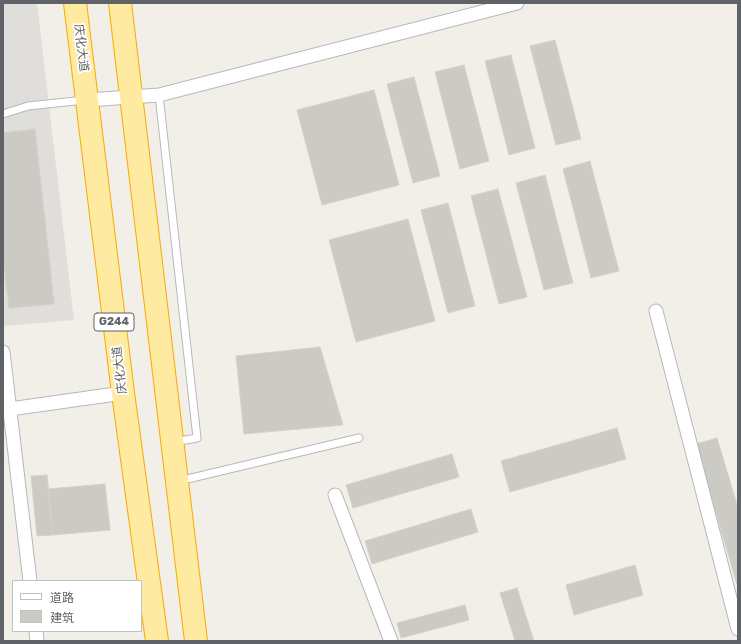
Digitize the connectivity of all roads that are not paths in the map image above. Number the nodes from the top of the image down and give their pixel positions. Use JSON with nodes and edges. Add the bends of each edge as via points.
{"nodes":[{"id":1,"x":76,"y":3,"type":"edge"},
{"id":2,"x":120,"y":3,"type":"edge"},
{"id":3,"x":517,"y":3,"type":"edge"},
{"id":4,"x":159,"y":95,"type":"junction"},
{"id":5,"x":131,"y":97,"type":"junction"},
{"id":6,"x":88,"y":100,"type":"junction"},
{"id":7,"x":3,"y":114,"type":"edge"},
{"id":8,"x":656,"y":311,"type":"dead end"},
{"id":9,"x":3,"y":352,"type":"edge"},
{"id":10,"x":123,"y":393,"type":"junction"},
{"id":11,"x":6,"y":409,"type":"edge"},
{"id":12,"x":359,"y":438,"type":"dead end"},
{"id":13,"x":172,"y":442,"type":"junction"},
{"id":14,"x":177,"y":482,"type":"junction"},
{"id":15,"x":335,"y":495,"type":"dead end"},
{"id":16,"x":30,"y":580,"type":"edge"},
{"id":17,"x":738,"y":629,"type":"edge"},
{"id":18,"x":157,"y":641,"type":"edge"},
{"id":19,"x":196,"y":641,"type":"edge"},
{"id":20,"x":391,"y":641,"type":"edge"}],
"edges":[{"from":1,"to":6,"type":"highway","name":"庆化大道","number":"G244"},
{"from":2,"to":5,"type":"highway"},
{"from":3,"to":4,"type":"street"},
{"from":4,"to":5,"type":"street"},
{"from":4,"to":13,"type":"lane","via":[[197,438]]},
{"from":5,"to":6,"type":"street"},
{"from":5,"to":13,"type":"highway"},
{"from":6,"to":7,"type":"lane","via":[[28,106]]},
{"from":6,"to":10,"type":"highway","name":"庆化大道","number":"G244"},
{"from":8,"to":17,"type":"street"},
{"from":9,"to":11,"type":"street"},
{"from":10,"to":11,"type":"street"},
{"from":10,"to":18,"type":"highway","name":"庆化大道","number":"G244"},
{"from":11,"to":16,"type":"street"},
{"from":12,"to":14,"type":"lane"},
{"from":13,"to":14,"type":"highway"},
{"from":14,"to":19,"type":"highway"},
{"from":15,"to":20,"type":"street"}]}
